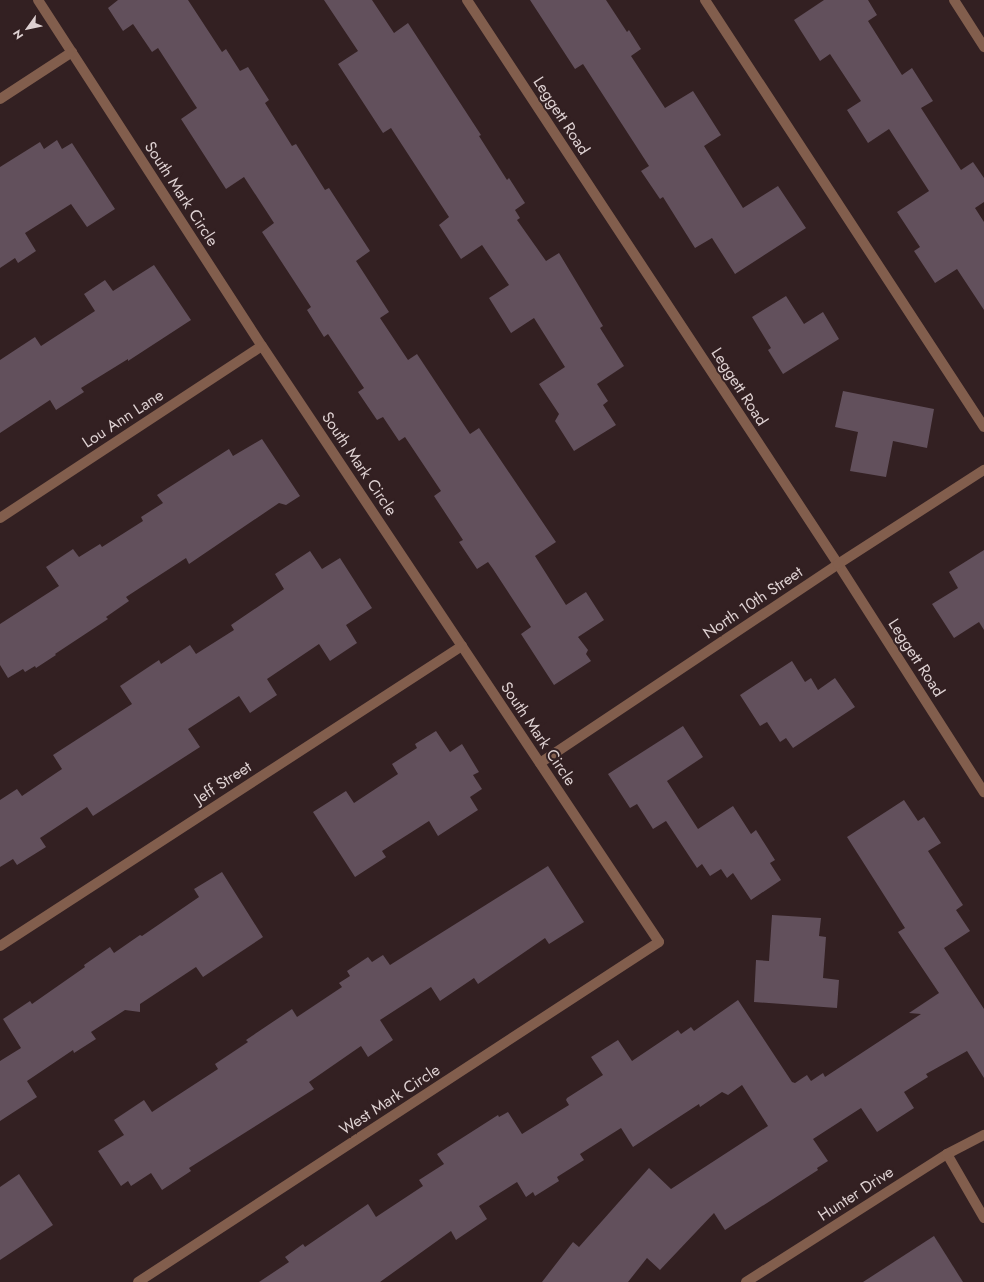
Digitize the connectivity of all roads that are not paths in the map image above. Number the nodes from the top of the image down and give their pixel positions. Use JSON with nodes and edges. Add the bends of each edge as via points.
{"nodes":[{"id":1,"x":38,"y":0,"type":"edge"},
{"id":2,"x":467,"y":0,"type":"edge"},
{"id":3,"x":705,"y":0,"type":"edge"},
{"id":4,"x":954,"y":0,"type":"edge"},
{"id":5,"x":984,"y":46,"type":"edge"},
{"id":6,"x":72,"y":52,"type":"junction"},
{"id":7,"x":0,"y":98,"type":"edge"},
{"id":8,"x":262,"y":346,"type":"junction"},
{"id":9,"x":984,"y":427,"type":"edge"},
{"id":10,"x":984,"y":470,"type":"edge"},
{"id":11,"x":0,"y":518,"type":"edge"},
{"id":12,"x":838,"y":564,"type":"junction"},
{"id":13,"x":462,"y":646,"type":"junction"},
{"id":14,"x":540,"y":763,"type":"junction"},
{"id":15,"x":984,"y":792,"type":"edge"},
{"id":16,"x":659,"y":942,"type":"joint"},
{"id":17,"x":0,"y":946,"type":"edge"},
{"id":18,"x":984,"y":1135,"type":"edge"},
{"id":19,"x":947,"y":1154,"type":"junction"},
{"id":20,"x":984,"y":1218,"type":"edge"},
{"id":21,"x":138,"y":1282,"type":"edge"},
{"id":22,"x":746,"y":1282,"type":"edge"}],
"edges":[{"from":1,"to":6,"type":"street","name":"South Mark Circle"},
{"from":2,"to":12,"type":"street","name":"Leggett Road"},
{"from":3,"to":9,"type":"street"},
{"from":4,"to":5,"type":"street"},
{"from":6,"to":7,"type":"street"},
{"from":6,"to":8,"type":"street","name":"South Mark Circle"},
{"from":8,"to":11,"type":"street","name":"Lou Ann Lane"},
{"from":8,"to":13,"type":"street","name":"South Mark Circle"},
{"from":10,"to":12,"type":"street","name":"North 10th Street"},
{"from":12,"to":14,"type":"street","name":"North 10th Street"},
{"from":12,"to":15,"type":"street","name":"Leggett Road"},
{"from":13,"to":14,"type":"street","name":"South Mark Circle"},
{"from":13,"to":17,"type":"street","name":"Jeff Street"},
{"from":14,"to":16,"type":"street","name":"South Mark Circle"},
{"from":16,"to":21,"type":"street","name":"West Mark Circle"},
{"from":18,"to":19,"type":"street","name":"Hunter Drive"},
{"from":19,"to":20,"type":"street"},
{"from":19,"to":22,"type":"street","name":"Hunter Drive"}]}
